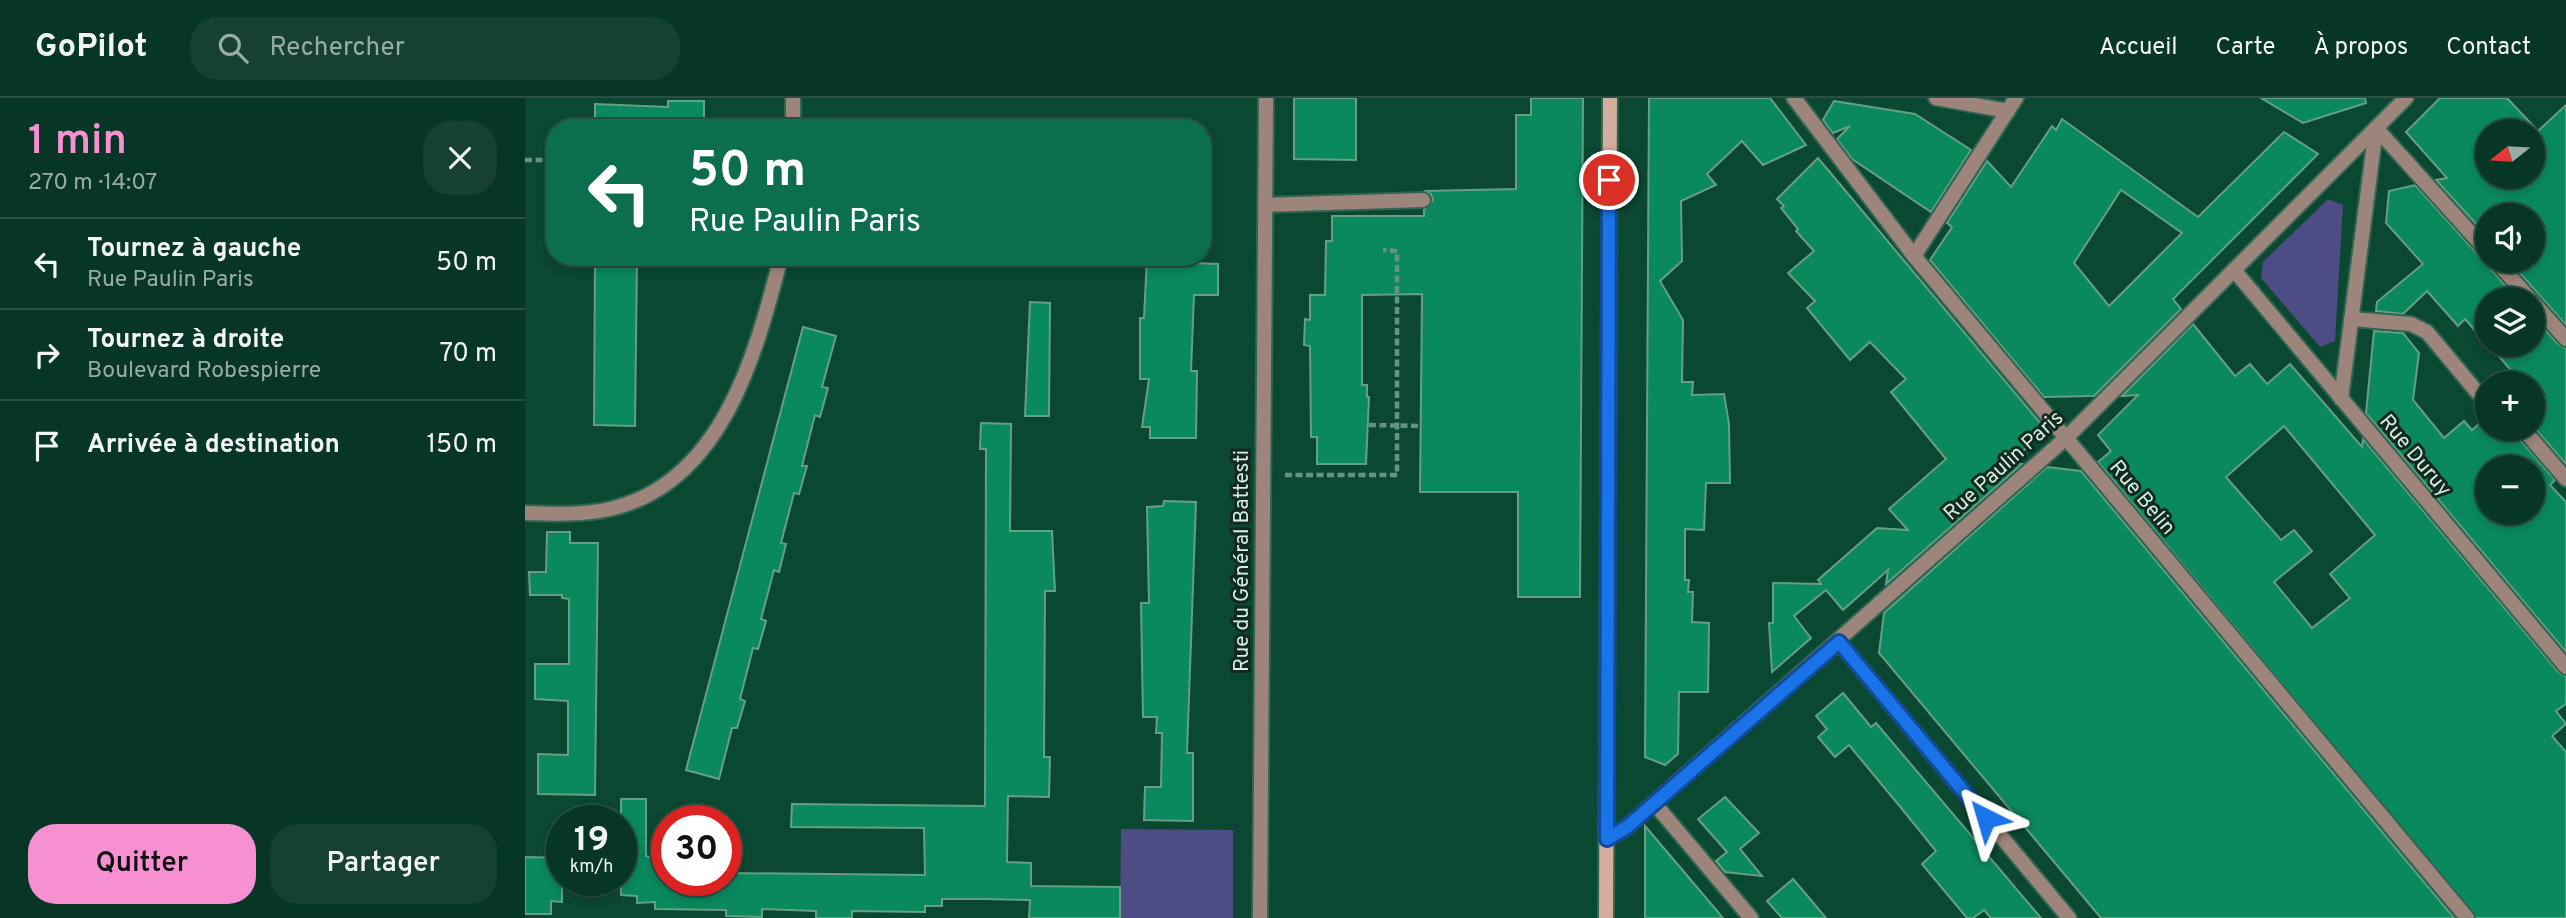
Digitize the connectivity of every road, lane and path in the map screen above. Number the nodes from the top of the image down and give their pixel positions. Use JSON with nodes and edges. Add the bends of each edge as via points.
{"nodes":[{"id":1,"x":793,"y":98,"type":"edge"},
{"id":2,"x":1266,"y":98,"type":"edge"},
{"id":3,"x":1610,"y":98,"type":"edge"},
{"id":4,"x":1794,"y":98,"type":"edge"},
{"id":5,"x":1936,"y":98,"type":"edge"},
{"id":6,"x":2016,"y":98,"type":"edge"},
{"id":7,"x":2406,"y":98,"type":"edge"},
{"id":8,"x":2008,"y":111,"type":"junction"},
{"id":9,"x":793,"y":119,"type":"edge"},
{"id":10,"x":2376,"y":128,"type":"junction"},
{"id":11,"x":525,"y":160,"type":"edge"},
{"id":12,"x":546,"y":160,"type":"edge"},
{"id":13,"x":1423,"y":200,"type":"dead end"},
{"id":14,"x":1265,"y":205,"type":"junction"},
{"id":15,"x":2475,"y":238,"type":"edge"},
{"id":16,"x":1383,"y":250,"type":"dead end"},
{"id":17,"x":1914,"y":256,"type":"junction"},
{"id":18,"x":778,"y":266,"type":"edge"},
{"id":19,"x":2234,"y":270,"type":"junction"},
{"id":20,"x":2507,"y":273,"type":"edge"},
{"id":21,"x":2519,"y":287,"type":"edge"},
{"id":22,"x":2545,"y":316,"type":"edge"},
{"id":23,"x":2351,"y":319,"type":"junction"},
{"id":24,"x":2566,"y":339,"type":"edge"},
{"id":25,"x":2475,"y":390,"type":"edge"},
{"id":26,"x":2341,"y":399,"type":"junction"},
{"id":27,"x":1369,"y":425,"type":"dead end"},
{"id":28,"x":1396,"y":425,"type":"junction"},
{"id":29,"x":1421,"y":426,"type":"dead end"},
{"id":30,"x":2066,"y":438,"type":"junction"},
{"id":31,"x":2533,"y":441,"type":"edge"},
{"id":32,"x":1263,"y":475,"type":"junction"},
{"id":33,"x":2566,"y":479,"type":"edge"},
{"id":34,"x":525,"y":513,"type":"edge"},
{"id":35,"x":1839,"y":642,"type":"junction"},
{"id":36,"x":2566,"y":667,"type":"edge"},
{"id":37,"x":1654,"y":803,"type":"junction"},
{"id":38,"x":1607,"y":839,"type":"junction"},
{"id":39,"x":1260,"y":918,"type":"edge"},
{"id":40,"x":1606,"y":918,"type":"edge"},
{"id":41,"x":1751,"y":918,"type":"edge"},
{"id":42,"x":2069,"y":918,"type":"edge"},
{"id":43,"x":2467,"y":918,"type":"edge"}],
"edges":[{"from":1,"to":9,"type":"street"},
{"from":2,"to":14,"type":"street","name":"Rue du Général Battesti"},
{"from":3,"to":38,"type":"street"},
{"from":4,"to":17,"type":"street","name":"Rue Belin"},
{"from":5,"to":8,"type":"street"},
{"from":6,"to":8,"type":"street"},
{"from":7,"to":10,"type":"street","name":"Rue Paulin Paris"},
{"from":8,"to":17,"type":"street"},
{"from":10,"to":15,"type":"street"},
{"from":10,"to":19,"type":"street","name":"Rue Paulin Paris"},
{"from":10,"to":23,"type":"street"},
{"from":11,"to":12,"type":"path"},
{"from":13,"to":14,"type":"street"},
{"from":14,"to":32,"type":"street","name":"Rue du Général Battesti"},
{"from":16,"to":28,"type":"path","via":[[1397,251]]},
{"from":17,"to":30,"type":"street","name":"Rue Belin"},
{"from":18,"to":34,"type":"street","via":[[756,347],[725,419],[694,461],[654,491],[611,509]]},
{"from":19,"to":26,"type":"street","name":"Rue Duruy"},
{"from":19,"to":30,"type":"street","name":"Rue Paulin Paris"},
{"from":20,"to":21,"type":"street"},
{"from":22,"to":24,"type":"street"},
{"from":23,"to":25,"type":"street","via":[[2411,324],[2427,332]]},
{"from":23,"to":26,"type":"street"},
{"from":26,"to":36,"type":"street","name":"Rue Duruy"},
{"from":27,"to":28,"type":"path"},
{"from":28,"to":29,"type":"path"},
{"from":28,"to":32,"type":"path","via":[[1397,475]]},
{"from":30,"to":35,"type":"street","name":"Rue Paulin Paris"},
{"from":30,"to":43,"type":"street","name":"Rue Belin"},
{"from":31,"to":33,"type":"street"},
{"from":32,"to":39,"type":"street","name":"Rue du Général Battesti"},
{"from":35,"to":37,"type":"street","name":"Rue Paulin Paris"},
{"from":35,"to":42,"type":"street"},
{"from":37,"to":38,"type":"street","name":"Rue Paulin Paris"},
{"from":37,"to":41,"type":"street"},
{"from":38,"to":40,"type":"street"}]}
